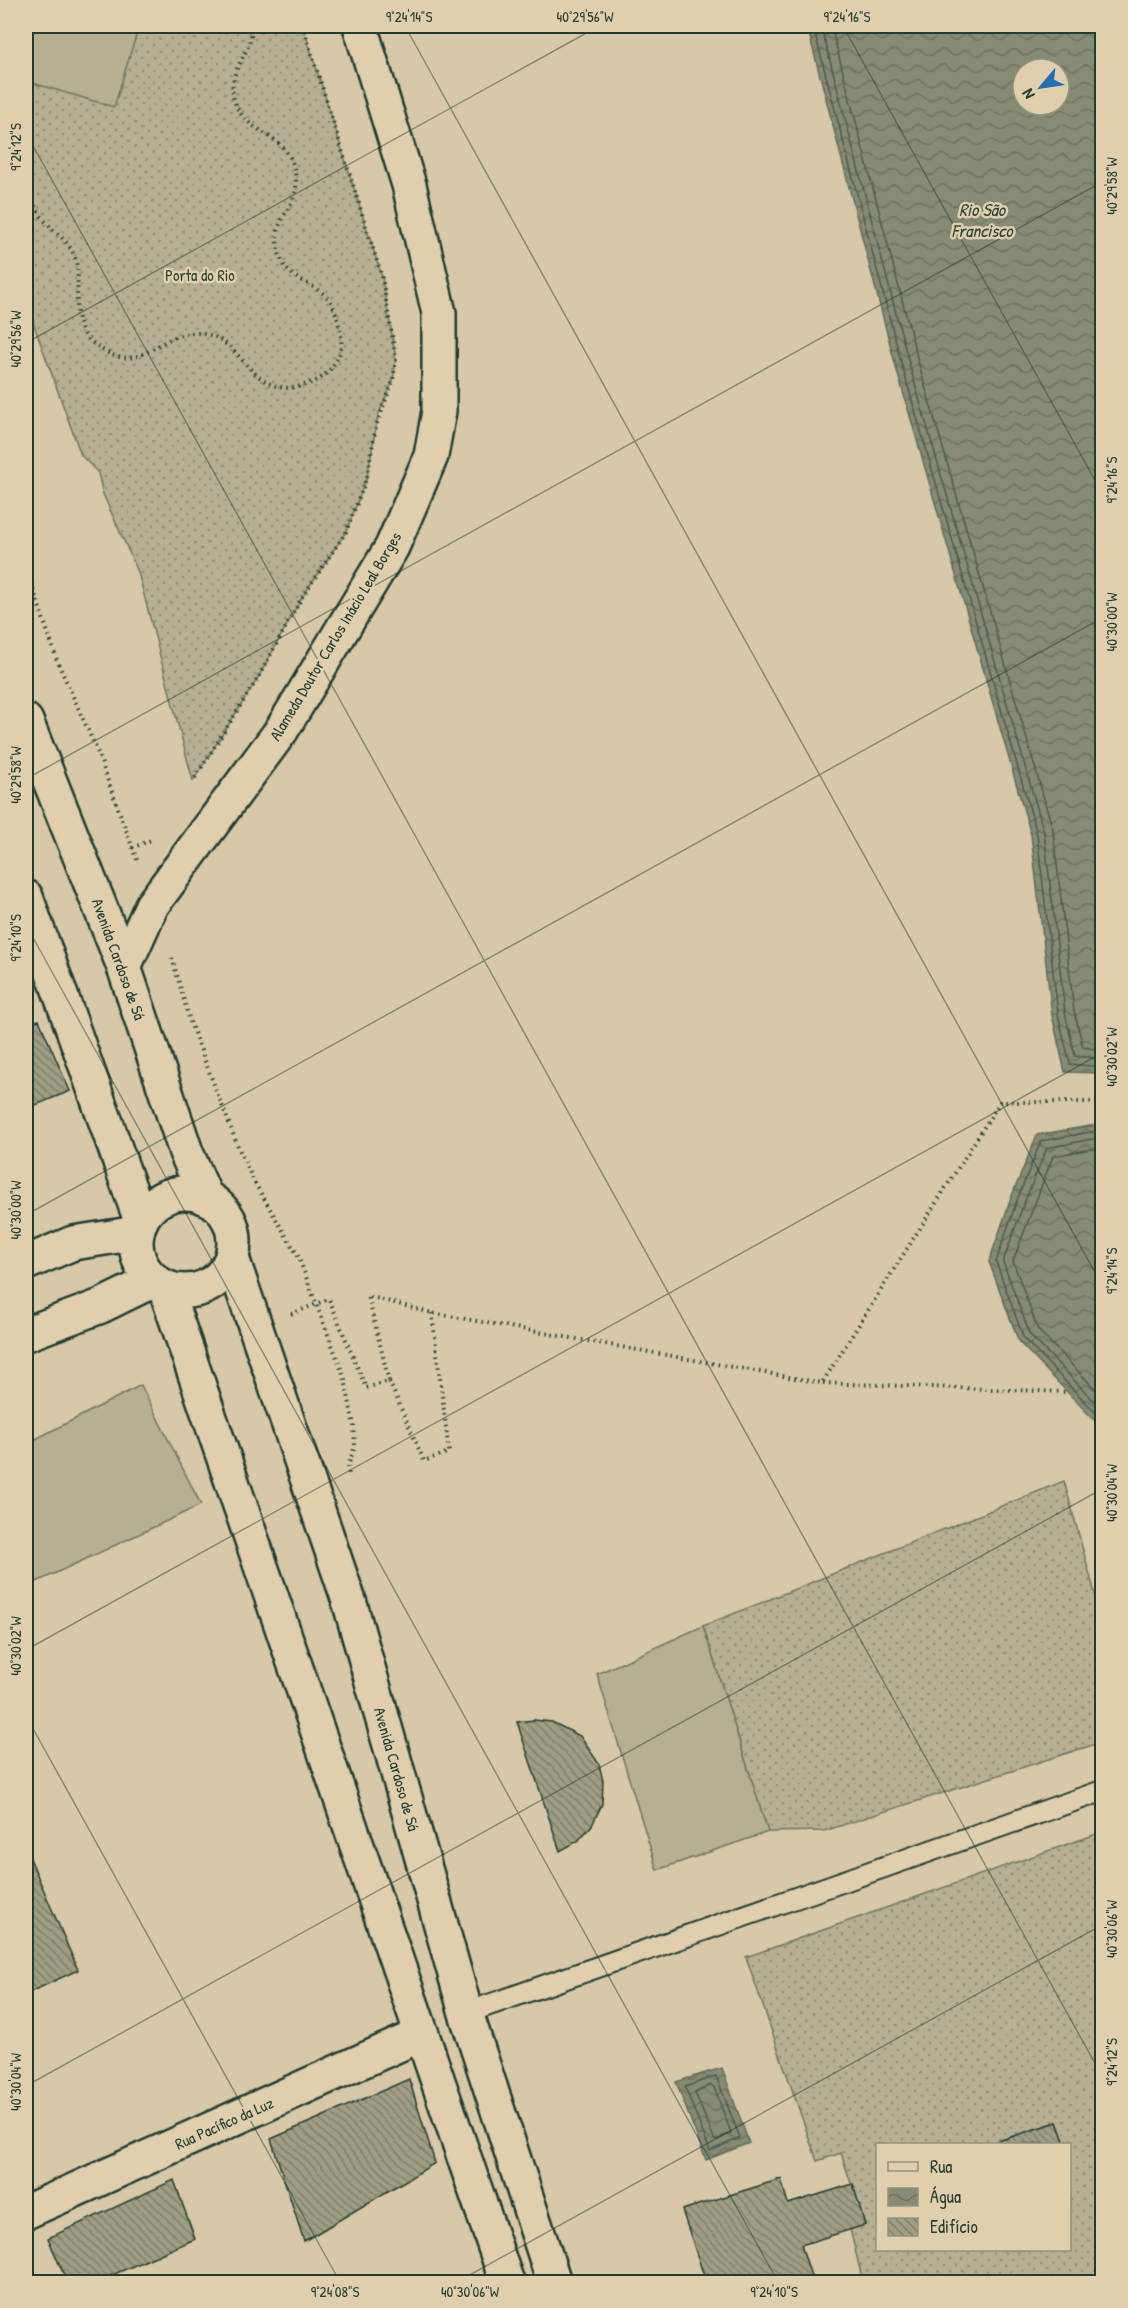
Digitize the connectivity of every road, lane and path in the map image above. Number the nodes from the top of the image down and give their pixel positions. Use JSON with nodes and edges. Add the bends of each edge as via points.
{"nodes":[{"id":1,"x":251,"y":26,"type":"edge"},
{"id":2,"x":303,"y":26,"type":"edge"},
{"id":3,"x":360,"y":26,"type":"edge"},
{"id":4,"x":26,"y":171,"type":"edge"},
{"id":5,"x":26,"y":722,"type":"edge"},
{"id":6,"x":193,"y":781,"type":"dead end"},
{"id":7,"x":153,"y":840,"type":"dead end"},
{"id":8,"x":132,"y":848,"type":"dead end"},
{"id":9,"x":26,"y":897,"type":"edge"},
{"id":10,"x":124,"y":967,"type":"junction"},
{"id":11,"x":1102,"y":1102,"type":"edge"},
{"id":12,"x":206,"y":1198,"type":"junction"},
{"id":13,"x":139,"y":1227,"type":"junction"},
{"id":14,"x":232,"y":1258,"type":"junction"},
{"id":15,"x":26,"y":1263,"type":"edge"},
{"id":16,"x":159,"y":1283,"type":"junction"},
{"id":17,"x":432,"y":1313,"type":"junction"},
{"id":18,"x":254,"y":1329,"type":"junction"},
{"id":19,"x":26,"y":1335,"type":"edge"},
{"id":20,"x":390,"y":1382,"type":"junction"},
{"id":21,"x":822,"y":1383,"type":"junction"},
{"id":22,"x":1066,"y":1392,"type":"dead end"},
{"id":23,"x":1102,"y":1791,"type":"edge"},
{"id":24,"x":466,"y":2013,"type":"junction"},
{"id":25,"x":423,"y":2034,"type":"junction"},
{"id":26,"x":26,"y":2212,"type":"edge"},
{"id":27,"x":507,"y":2283,"type":"edge"},
{"id":28,"x":554,"y":2283,"type":"edge"}],
"edges":[{"from":1,"to":4,"type":"path","via":[[248,47],[233,77],[233,94],[249,125],[274,137],[286,149],[297,182],[294,198],[277,229],[277,246],[294,278],[320,291],[332,303],[342,336],[331,369],[318,380],[302,387],[270,384],[253,374],[226,342],[210,334],[176,336],[141,356],[123,357],[92,343],[75,312],[74,256],[29,197]]},
{"from":2,"to":6,"type":"path","via":[[382,277],[396,359],[393,381],[376,426],[367,477],[346,532],[301,599],[258,678]]},
{"from":3,"to":10,"type":"main road","name":"Alameda Doutor Carlos Inácio Leal Borges","via":[[409,185],[439,313],[439,411],[431,456],[392,547],[281,730],[152,904]]},
{"from":5,"to":10,"type":"main road","name":"Avenida Cardoso de Sá"},
{"from":7,"to":8,"type":"path"},
{"from":9,"to":13,"type":"main road"},
{"from":10,"to":12,"type":"main road","name":"Avenida Cardoso de Sá","via":[[186,1152]]},
{"from":11,"to":21,"type":"path","via":[[1000,1102]]},
{"from":12,"to":13,"type":"main road","via":[[193,1194],[168,1196],[148,1210]]},
{"from":12,"to":14,"type":"main road","via":[[230,1223],[234,1234]]},
{"from":13,"to":15,"type":"main road","via":[[74,1243]]},
{"from":13,"to":16,"type":"main road","via":[[139,1258]]},
{"from":14,"to":16,"type":"main road","via":[[217,1280],[205,1288],[192,1291]]},
{"from":14,"to":18,"type":"main road","name":"Avenida Cardoso de Sá"},
{"from":16,"to":19,"type":"main road"},
{"from":16,"to":25,"type":"main road"},
{"from":17,"to":20,"type":"path","via":[[368,1296]]},
{"from":17,"to":20,"type":"path","via":[[449,1452],[424,1461]]},
{"from":17,"to":21,"type":"path"},
{"from":18,"to":20,"type":"path","via":[[329,1299],[366,1388]]},
{"from":18,"to":24,"type":"main road","name":"Avenida Cardoso de Sá","via":[[350,1604]]},
{"from":21,"to":22,"type":"path"},
{"from":23,"to":24,"type":"lane"},
{"from":24,"to":28,"type":"main road","name":"Avenida Cardoso de Sá"},
{"from":25,"to":26,"type":"main road","name":"Rua Pacífico da Luz"},
{"from":25,"to":27,"type":"main road"}]}
